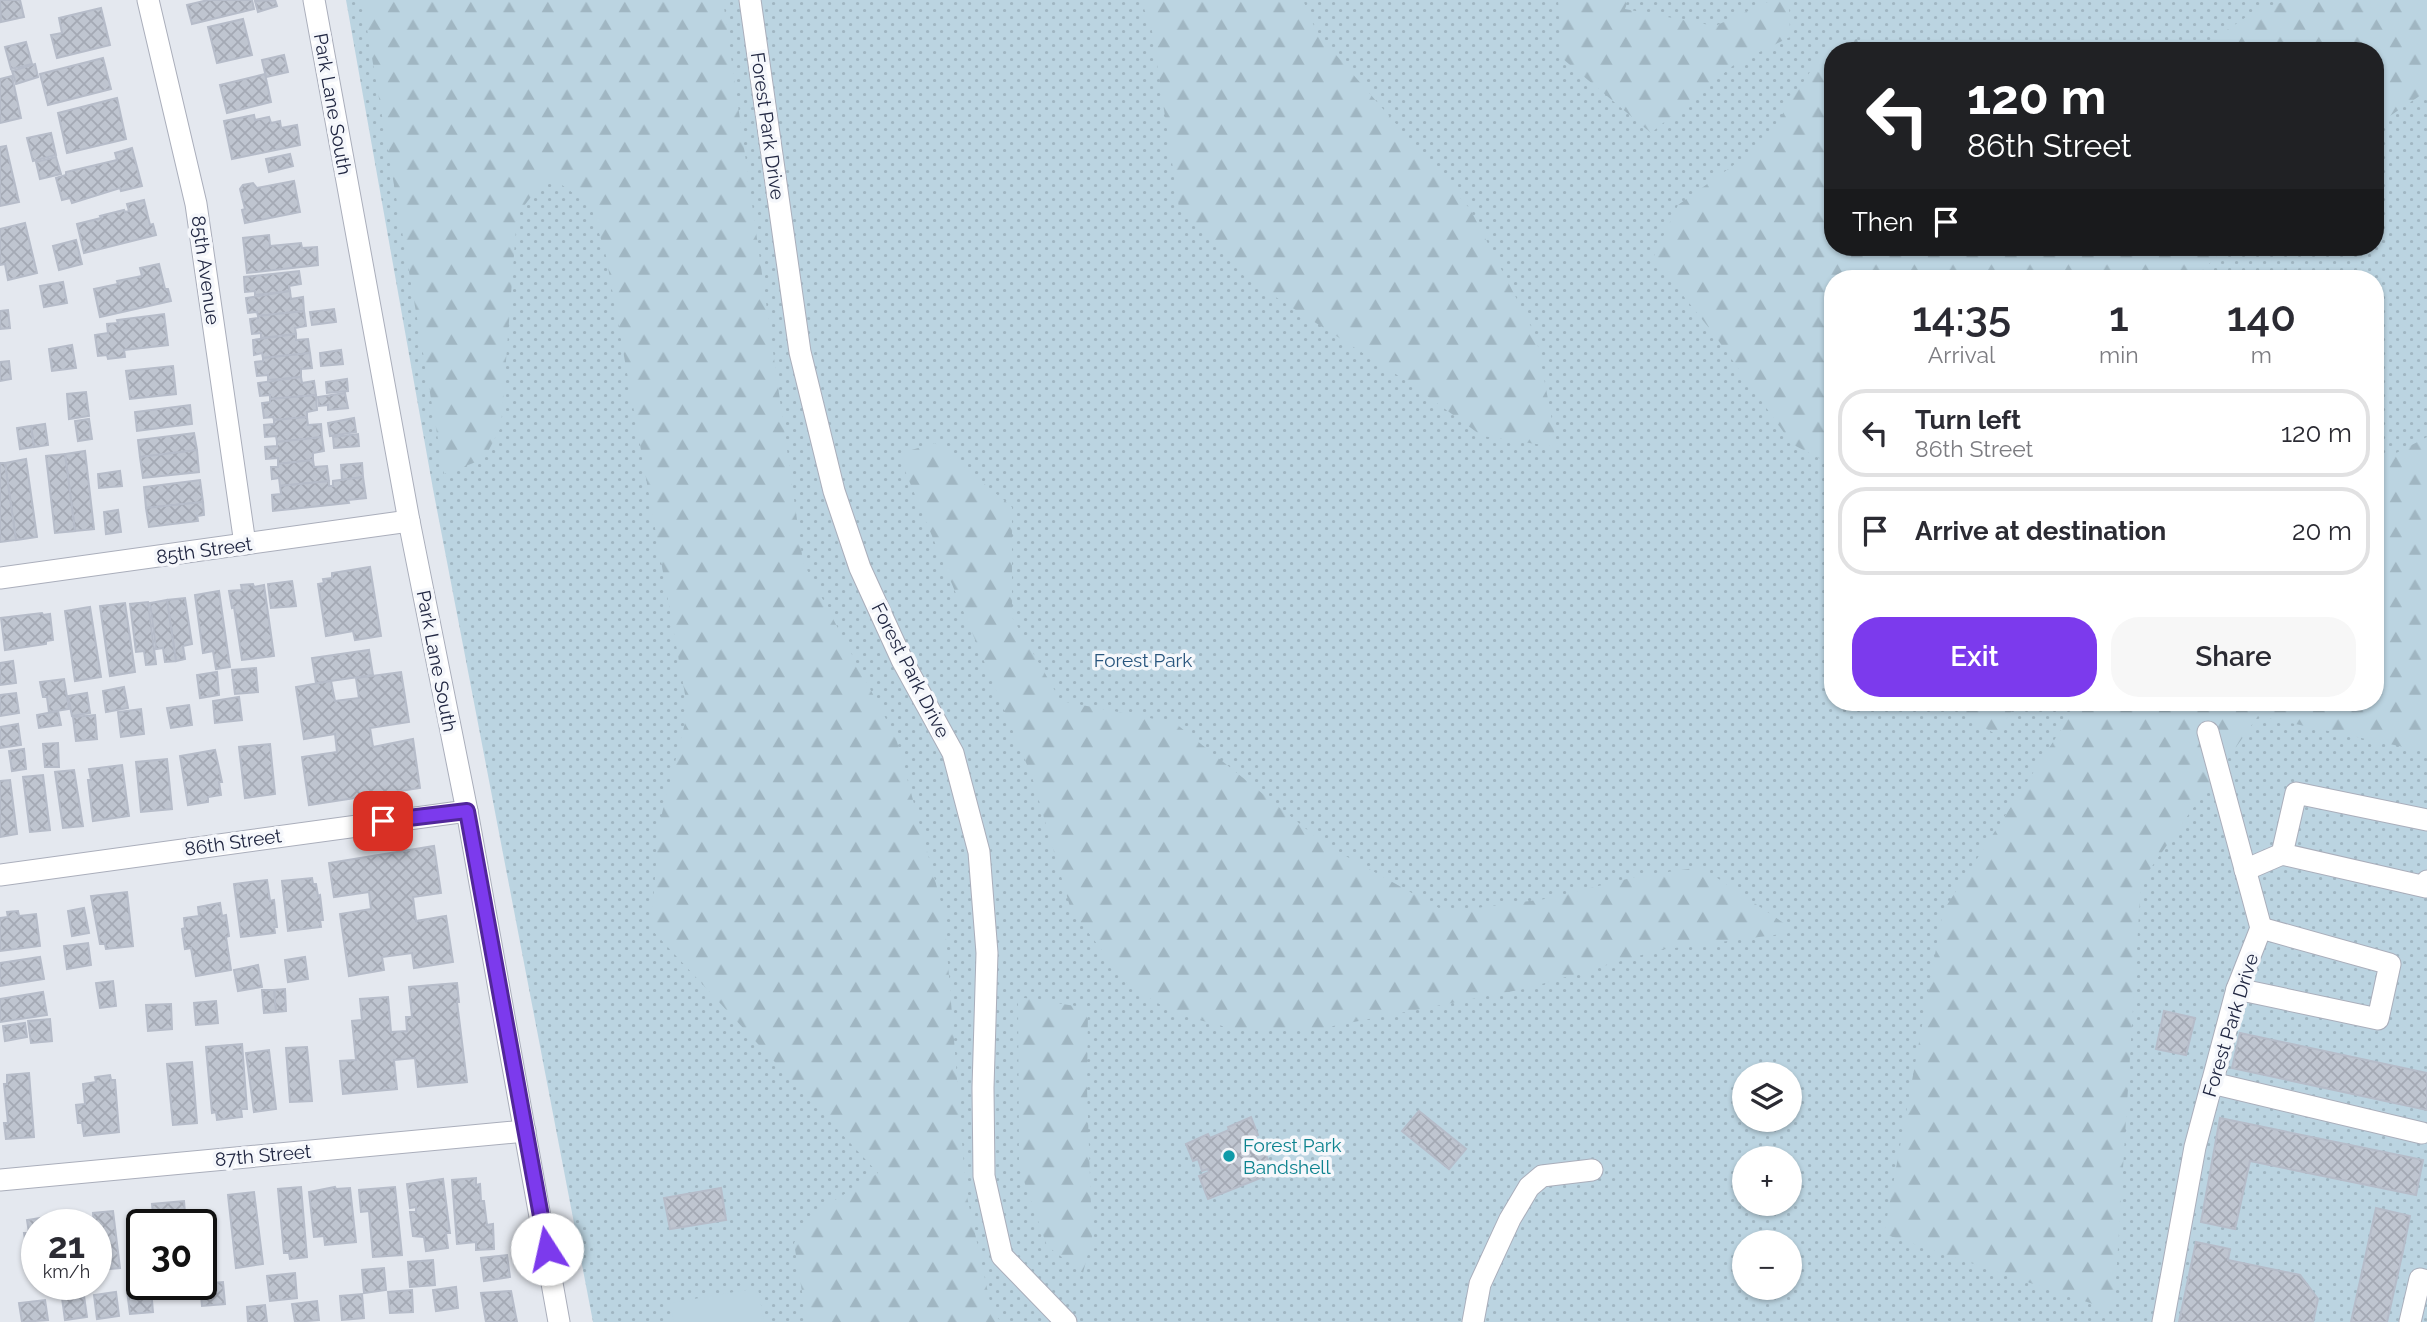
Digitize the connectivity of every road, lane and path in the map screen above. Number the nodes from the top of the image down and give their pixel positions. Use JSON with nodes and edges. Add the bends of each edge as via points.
{"nodes":[{"id":1,"x":148,"y":0,"type":"edge"},
{"id":2,"x":314,"y":0,"type":"edge"},
{"id":3,"x":750,"y":0,"type":"edge"},
{"id":4,"x":409,"y":521,"type":"junction"},
{"id":5,"x":245,"y":544,"type":"junction"},
{"id":6,"x":0,"y":578,"type":"edge"},
{"id":7,"x":2208,"y":732,"type":"dead end"},
{"id":8,"x":467,"y":811,"type":"junction"},
{"id":9,"x":2427,"y":820,"type":"edge"},
{"id":10,"x":2282,"y":854,"type":"junction"},
{"id":11,"x":2245,"y":870,"type":"junction"},
{"id":12,"x":0,"y":875,"type":"edge"},
{"id":13,"x":2427,"y":881,"type":"edge"},
{"id":14,"x":2261,"y":928,"type":"junction"},
{"id":15,"x":2237,"y":989,"type":"junction"},
{"id":16,"x":2212,"y":1083,"type":"junction"},
{"id":17,"x":526,"y":1130,"type":"junction"},
{"id":18,"x":2422,"y":1133,"type":"dead end"},
{"id":19,"x":1592,"y":1170,"type":"dead end"},
{"id":20,"x":0,"y":1181,"type":"edge"},
{"id":21,"x":2427,"y":1281,"type":"edge"},
{"id":22,"x":559,"y":1322,"type":"edge"},
{"id":23,"x":1066,"y":1322,"type":"edge"},
{"id":24,"x":1472,"y":1322,"type":"edge"},
{"id":25,"x":2162,"y":1322,"type":"edge"},
{"id":26,"x":2410,"y":1322,"type":"edge"}],
"edges":[{"from":1,"to":5,"type":"street","name":"85th Avenue","via":[[196,204]]},
{"from":2,"to":4,"type":"street","name":"Park Lane South"},
{"from":3,"to":23,"type":"street","name":"Forest Park Drive","via":[[800,352],[834,491],[860,568],[953,753],[979,852],[987,953],[984,1176],[1002,1256]]},
{"from":4,"to":5,"type":"street","name":"85th Street"},
{"from":4,"to":8,"type":"street","name":"Park Lane South"},
{"from":5,"to":6,"type":"street","name":"85th Street"},
{"from":7,"to":11,"type":"street","name":"Forest Park Drive"},
{"from":8,"to":12,"type":"street","name":"86th Street"},
{"from":8,"to":17,"type":"street","name":"Park Lane South"},
{"from":9,"to":10,"type":"street","via":[[2296,793]]},
{"from":10,"to":11,"type":"street"},
{"from":10,"to":13,"type":"street","via":[[2426,887]]},
{"from":11,"to":14,"type":"street","name":"Forest Park Drive"},
{"from":14,"to":15,"type":"street","name":"Forest Park Drive"},
{"from":14,"to":15,"type":"street","via":[[2390,964],[2378,1019]]},
{"from":15,"to":16,"type":"street","name":"Forest Park Drive"},
{"from":16,"to":18,"type":"street"},
{"from":16,"to":25,"type":"street","name":"Forest Park Drive","via":[[2194,1147]]},
{"from":17,"to":20,"type":"street","name":"87th Street"},
{"from":17,"to":22,"type":"street","name":"Park Lane South"},
{"from":19,"to":24,"type":"street","via":[[1542,1176],[1529,1187],[1480,1284]]},
{"from":21,"to":26,"type":"street","via":[[2420,1279]]}]}
